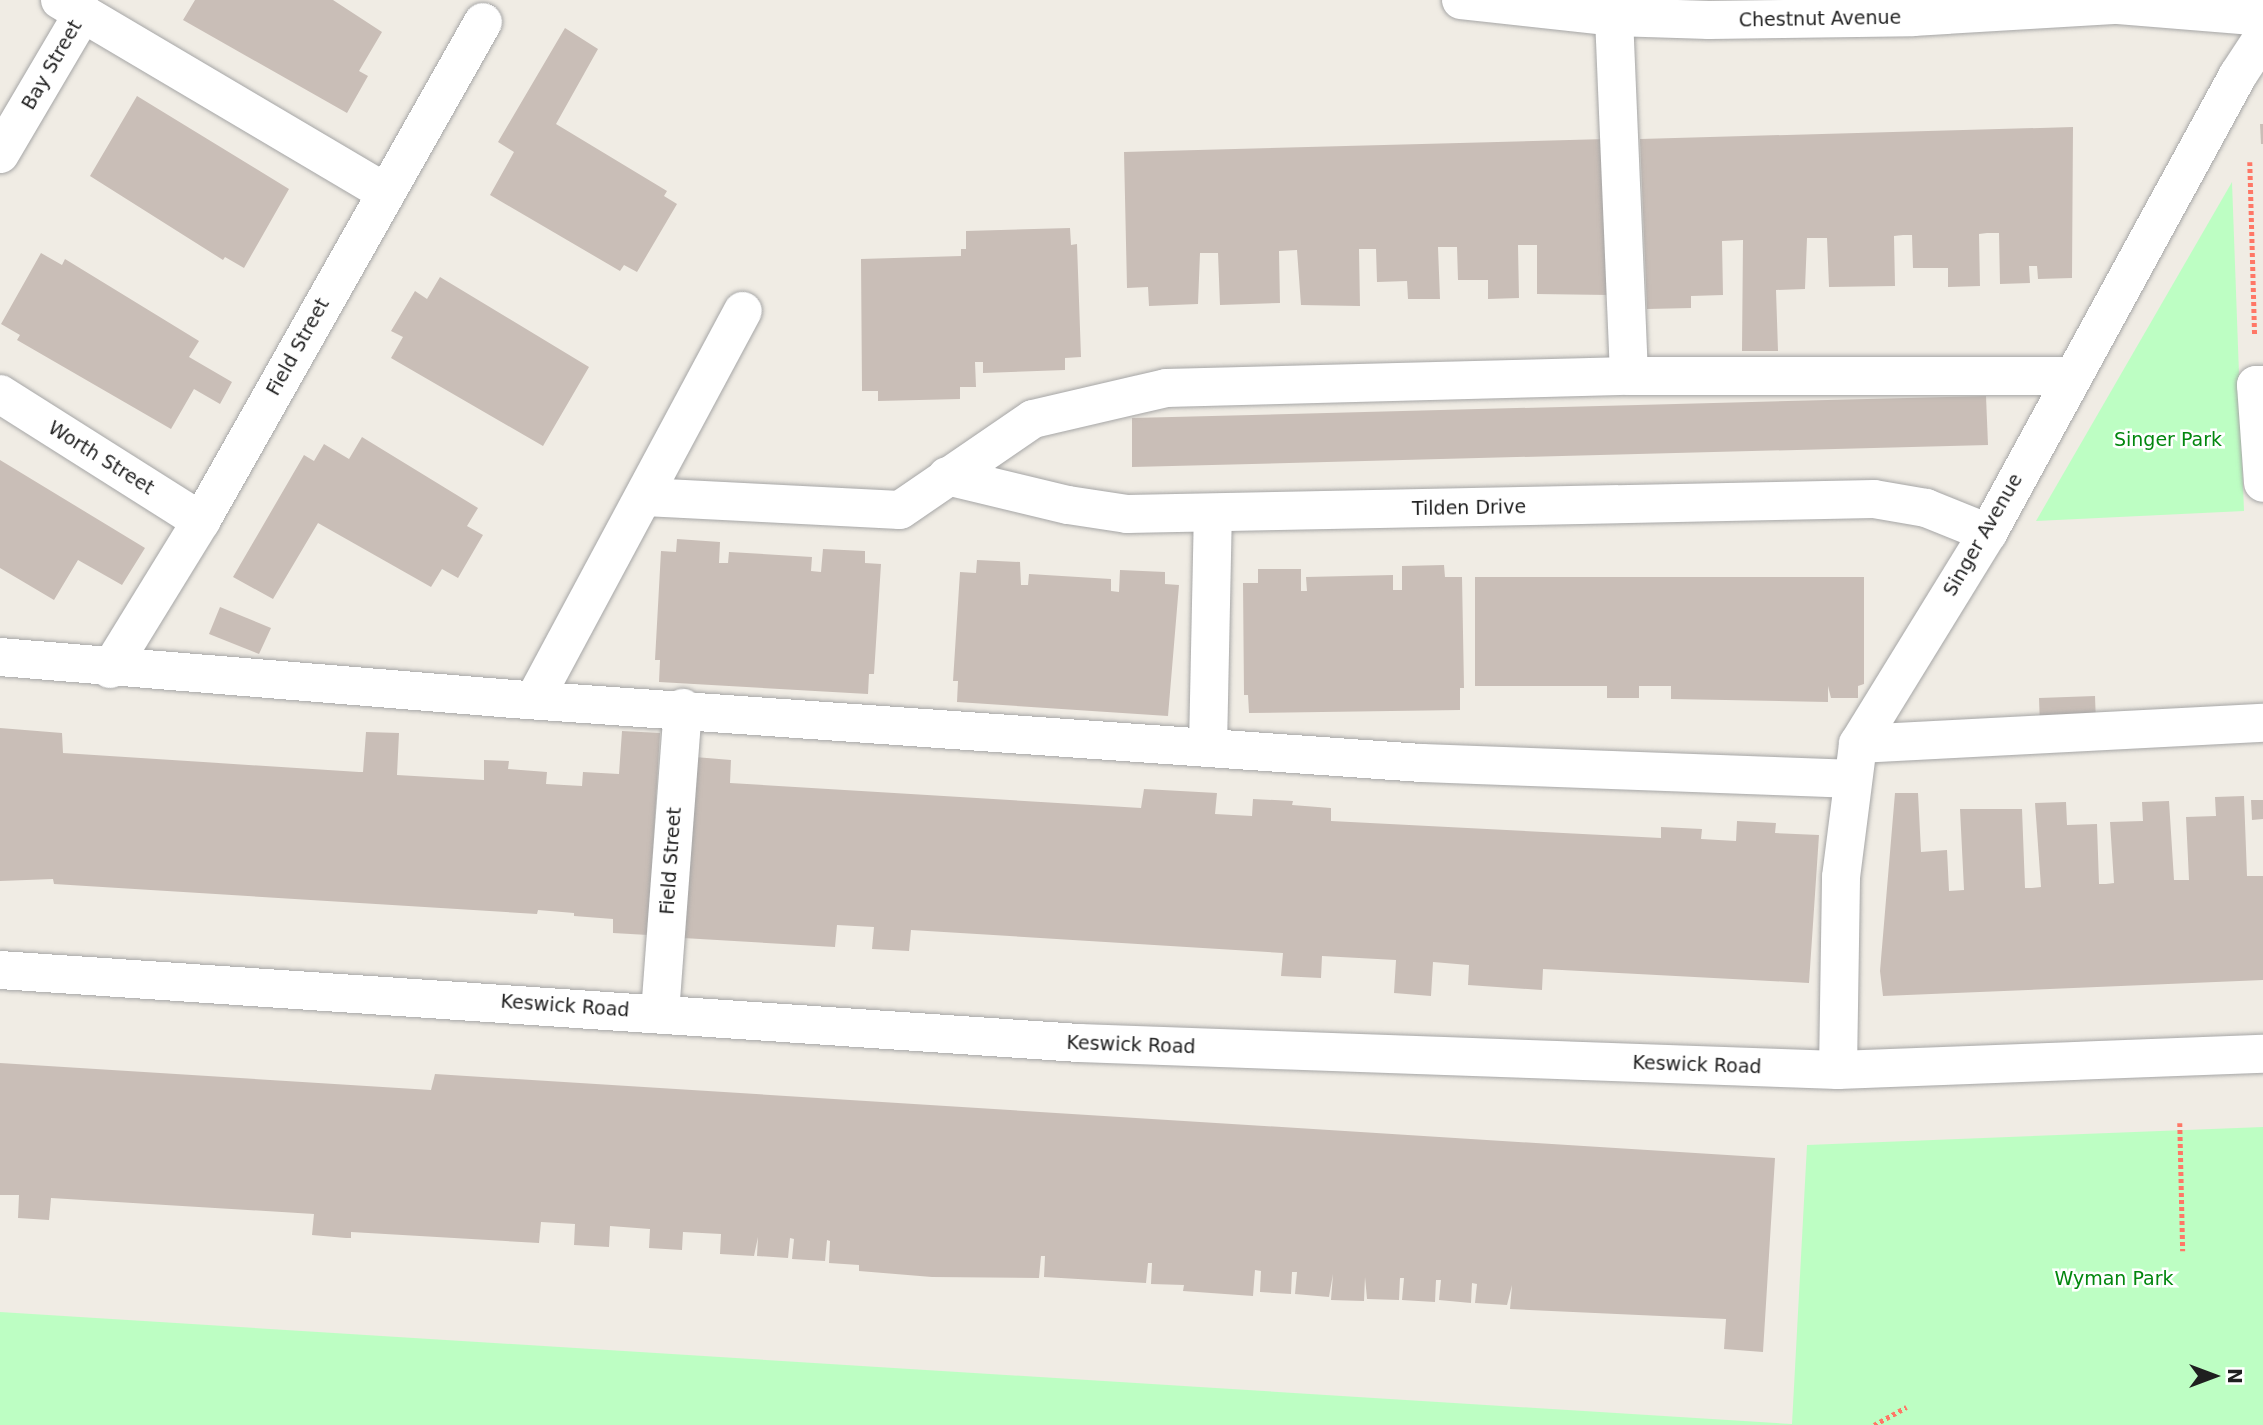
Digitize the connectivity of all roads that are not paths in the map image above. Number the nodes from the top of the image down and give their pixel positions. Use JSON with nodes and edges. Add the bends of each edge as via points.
{"nodes":[{"id":1,"x":1461,"y":0,"type":"edge"},
{"id":2,"x":71,"y":6,"type":"edge"},
{"id":3,"x":1614,"y":16,"type":"junction"},
{"id":4,"x":2263,"y":17,"type":"edge"},
{"id":5,"x":483,"y":22,"type":"dead end"},
{"id":6,"x":2263,"y":37,"type":"edge"},
{"id":7,"x":0,"y":154,"type":"edge"},
{"id":8,"x":385,"y":191,"type":"junction"},
{"id":9,"x":743,"y":311,"type":"dead end"},
{"id":10,"x":1629,"y":376,"type":"junction"},
{"id":11,"x":2072,"y":376,"type":"junction"},
{"id":12,"x":2260,"y":385,"type":"edge"},
{"id":13,"x":0,"y":394,"type":"edge"},
{"id":14,"x":947,"y":476,"type":"junction"},
{"id":15,"x":2263,"y":484,"type":"edge"},
{"id":16,"x":645,"y":497,"type":"junction"},
{"id":17,"x":1213,"y":514,"type":"junction"},
{"id":18,"x":201,"y":521,"type":"junction"},
{"id":19,"x":1988,"y":533,"type":"junction"},
{"id":20,"x":0,"y":657,"type":"edge"},
{"id":21,"x":110,"y":669,"type":"junction"},
{"id":22,"x":540,"y":689,"type":"dead end"},
{"id":23,"x":683,"y":708,"type":"junction"},
{"id":24,"x":2263,"y":723,"type":"edge"},
{"id":25,"x":1208,"y":747,"type":"junction"},
{"id":26,"x":1854,"y":761,"type":"junction"},
{"id":27,"x":0,"y":970,"type":"edge"},
{"id":28,"x":660,"y":1013,"type":"junction"},
{"id":29,"x":2263,"y":1054,"type":"edge"},
{"id":30,"x":1838,"y":1070,"type":"junction"}],
"edges":[{"from":1,"to":3,"type":"street","name":"Chestnut Avenue"},
{"from":2,"to":7,"type":"street","name":"Bay Street"},
{"from":2,"to":8,"type":"street"},
{"from":3,"to":4,"type":"street","name":"Chestnut Avenue","via":[[1795,21],[2118,5]]},
{"from":3,"to":10,"type":"street"},
{"from":5,"to":8,"type":"street","name":"Field Street"},
{"from":6,"to":11,"type":"street","name":"Singer Avenue"},
{"from":8,"to":18,"type":"street","name":"Field Street"},
{"from":9,"to":16,"type":"street"},
{"from":10,"to":11,"type":"street"},
{"from":10,"to":14,"type":"street","via":[[1167,388],[1033,419]]},
{"from":11,"to":19,"type":"street","name":"Singer Avenue"},
{"from":12,"to":15,"type":"street"},
{"from":13,"to":18,"type":"street","name":"Worth Street"},
{"from":14,"to":16,"type":"street","via":[[900,510],[881,512]]},
{"from":14,"to":17,"type":"street","name":"Tilden Drive","via":[[1127,514]]},
{"from":16,"to":22,"type":"street"},
{"from":17,"to":19,"type":"street","name":"Tilden Drive","via":[[1874,499],[1926,508]]},
{"from":17,"to":25,"type":"street"},
{"from":18,"to":21,"type":"street","name":"Field Street"},
{"from":19,"to":26,"type":"street","name":"Singer Avenue"},
{"from":20,"to":21,"type":"street"},
{"from":21,"to":23,"type":"street"},
{"from":23,"to":25,"type":"street"},
{"from":23,"to":28,"type":"street","name":"Field Street"},
{"from":24,"to":26,"type":"street"},
{"from":25,"to":26,"type":"street","via":[[1421,762]]},
{"from":26,"to":30,"type":"street","name":"Singer Avenue","via":[[1842,877]]},
{"from":27,"to":28,"type":"street","name":"Keswick Road"},
{"from":28,"to":30,"type":"street","name":"Keswick Road","via":[[1079,1043]]},
{"from":29,"to":30,"type":"street","name":"Keswick Road"}]}
